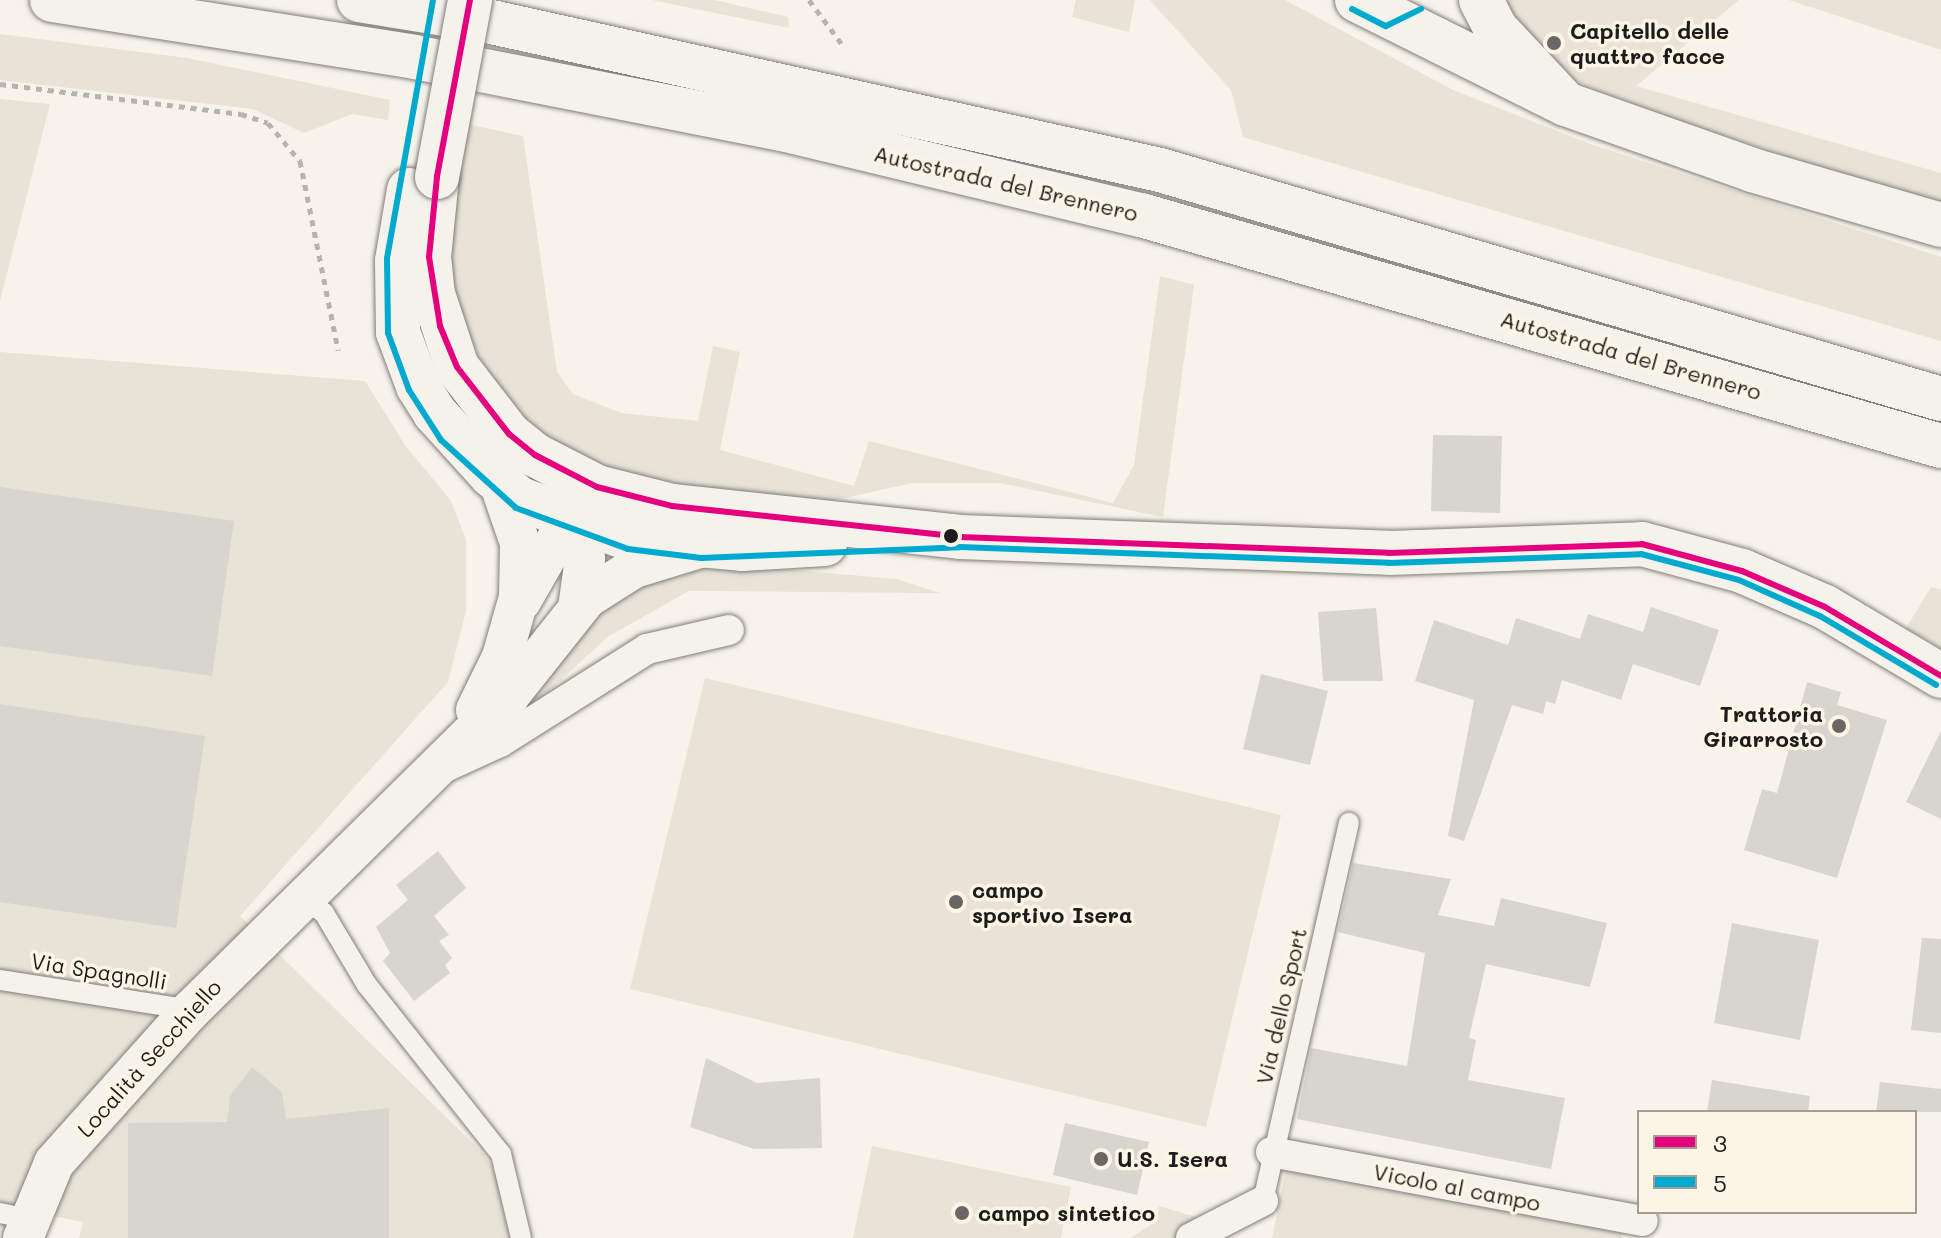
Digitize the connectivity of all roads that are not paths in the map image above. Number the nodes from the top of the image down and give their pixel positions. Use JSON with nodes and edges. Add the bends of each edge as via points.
{"nodes":[{"id":1,"x":52,"y":0,"type":"edge"},
{"id":2,"x":359,"y":0,"type":"edge"},
{"id":3,"x":443,"y":0,"type":"edge"},
{"id":4,"x":470,"y":0,"type":"edge"},
{"id":5,"x":1481,"y":0,"type":"edge"},
{"id":6,"x":1386,"y":5,"type":"edge"},
{"id":7,"x":1566,"y":104,"type":"junction"},
{"id":8,"x":424,"y":175,"type":"junction"},
{"id":9,"x":1941,"y":225,"type":"edge"},
{"id":10,"x":1941,"y":399,"type":"edge"},
{"id":11,"x":1941,"y":446,"type":"edge"},
{"id":12,"x":535,"y":455,"type":"junction"},
{"id":13,"x":499,"y":482,"type":"junction"},
{"id":14,"x":638,"y":500,"type":"junction"},
{"id":15,"x":576,"y":522,"type":"junction"},
{"id":16,"x":960,"y":537,"type":"junction"},
{"id":17,"x":701,"y":548,"type":"junction"},
{"id":18,"x":517,"y":607,"type":"junction"},
{"id":19,"x":578,"y":608,"type":"junction"},
{"id":20,"x":729,"y":630,"type":"dead end"},
{"id":21,"x":1941,"y":676,"type":"edge"},
{"id":22,"x":436,"y":771,"type":"junction"},
{"id":23,"x":1349,"y":823,"type":"dead end"},
{"id":24,"x":302,"y":897,"type":"junction"},
{"id":25,"x":0,"y":980,"type":"edge"},
{"id":26,"x":191,"y":1010,"type":"junction"},
{"id":27,"x":1271,"y":1152,"type":"junction"},
{"id":28,"x":1263,"y":1201,"type":"joint"},
{"id":29,"x":1643,"y":1221,"type":"dead end"},
{"id":30,"x":17,"y":1223,"type":"edge"},
{"id":31,"x":521,"y":1238,"type":"edge"},
{"id":32,"x":1191,"y":1238,"type":"edge"}],
"edges":[{"from":1,"to":11,"type":"main road","name":"Autostrada del Brennero","via":[[414,57],[782,129],[1141,215]]},
{"from":2,"to":10,"type":"main road","name":"Autostrada del Brennero","via":[[487,21],[1160,170]]},
{"from":3,"to":8,"type":"main road"},
{"from":4,"to":8,"type":"main road","bridge":true},
{"from":5,"to":7,"type":"main road","via":[[1495,28]]},
{"from":6,"to":7,"type":"main road"},
{"from":7,"to":9,"type":"main road","via":[[1752,170]]},
{"from":8,"to":12,"type":"main road","via":[[440,326],[469,385],[509,434]]},
{"from":8,"to":13,"type":"main road","via":[[397,261],[398,332],[418,386],[435,413]]},
{"from":12,"to":14,"type":"main road","via":[[597,487]]},
{"from":12,"to":15,"type":"street","via":[[571,498]]},
{"from":13,"to":15,"type":"main road","via":[[520,499]]},
{"from":13,"to":18,"type":"street","name":"Località Secchiello","via":[[520,543]]},
{"from":14,"to":15,"type":"street","name":"Località Secchiello","via":[[604,506]]},
{"from":14,"to":16,"type":"main road"},
{"from":15,"to":17,"type":"main road","via":[[630,539]]},
{"from":15,"to":18,"type":"street","name":"Località Secchiello","via":[[559,535]]},
{"from":15,"to":19,"type":"street","via":[[585,558]]},
{"from":16,"to":17,"type":"main road"},
{"from":16,"to":21,"type":"main road","via":[[1389,553],[1642,544],[1742,571],[1825,607]]},
{"from":17,"to":19,"type":"street","name":"Località Secchiello","via":[[610,579]]},
{"from":18,"to":22,"type":"street","name":"Località Secchiello","via":[[489,688],[460,742]]},
{"from":19,"to":22,"type":"street","name":"Località Secchiello","via":[[509,696]]},
{"from":20,"to":22,"type":"street","via":[[647,649],[500,742]]},
{"from":22,"to":24,"type":"street","name":"Località Secchiello"},
{"from":23,"to":27,"type":"lane","name":"Via dello Sport"},
{"from":24,"to":26,"type":"street","name":"Località Secchiello"},
{"from":24,"to":31,"type":"lane","via":[[324,913],[367,985],[495,1143]]},
{"from":25,"to":26,"type":"lane","name":"Via Spagnolli"},
{"from":26,"to":30,"type":"street","name":"Località Secchiello","via":[[54,1163]]},
{"from":27,"to":28,"type":"lane","name":"Via dello Sport"},
{"from":27,"to":29,"type":"street","name":"Vicolo al campo"},
{"from":28,"to":32,"type":"street"}]}
